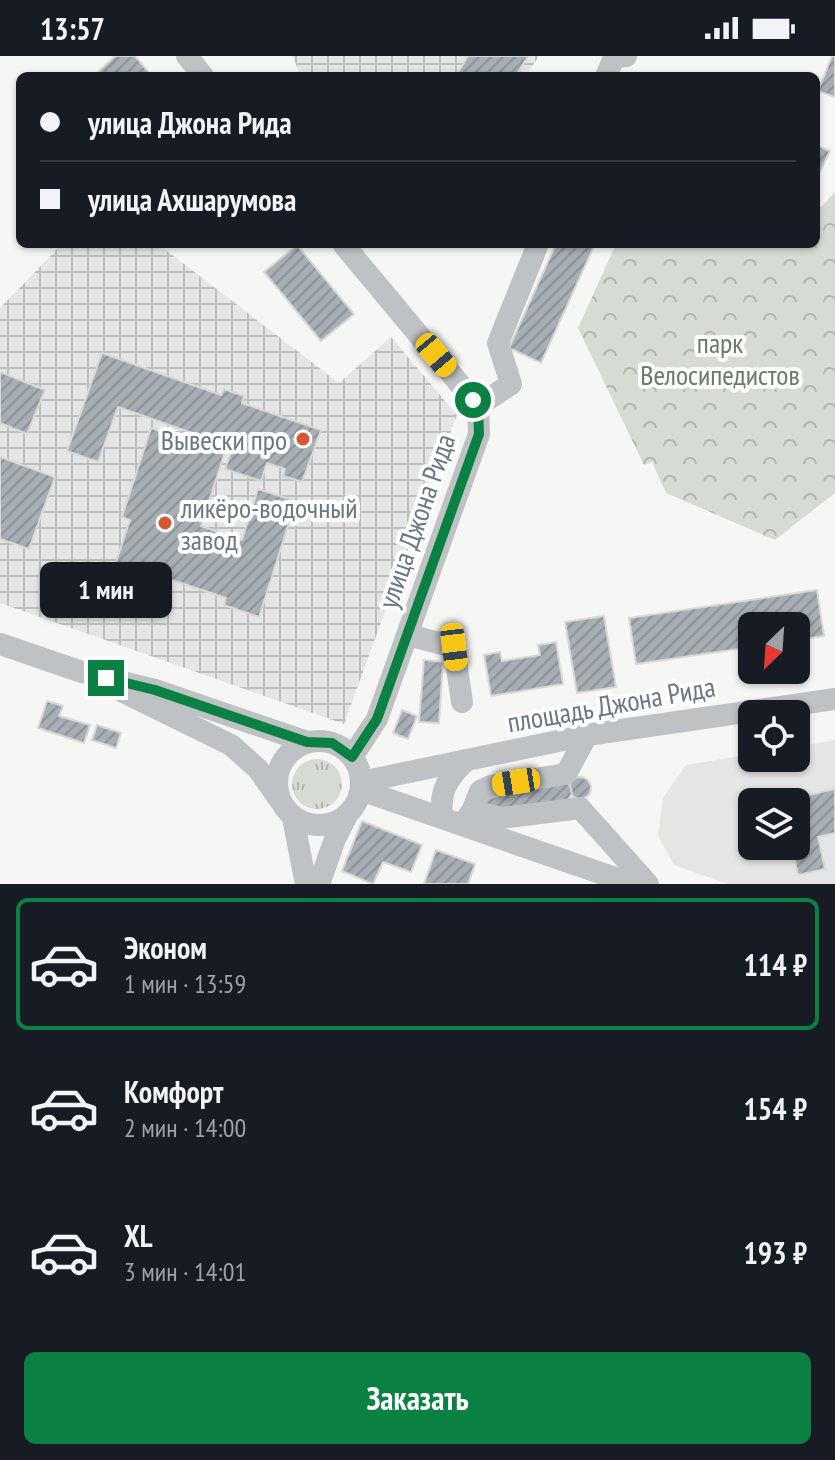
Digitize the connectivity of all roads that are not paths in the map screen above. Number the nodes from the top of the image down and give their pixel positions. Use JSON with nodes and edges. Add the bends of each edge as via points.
{"nodes":[{"id":1,"x":187,"y":56,"type":"edge"},
{"id":2,"x":626,"y":56,"type":"edge"},
{"id":3,"x":200,"y":72,"type":"edge"},
{"id":4,"x":608,"y":72,"type":"edge"},
{"id":5,"x":346,"y":248,"type":"edge"},
{"id":6,"x":536,"y":248,"type":"edge"},
{"id":7,"x":478,"y":406,"type":"junction"},
{"id":8,"x":408,"y":635,"type":"junction"},
{"id":9,"x":0,"y":644,"type":"edge"},
{"id":10,"x":82,"y":672,"type":"junction"},
{"id":11,"x":835,"y":699,"type":"edge"},
{"id":12,"x":462,"y":702,"type":"dead end"},
{"id":13,"x":587,"y":735,"type":"junction"},
{"id":14,"x":307,"y":742,"type":"junction"},
{"id":15,"x":456,"y":761,"type":"junction"},
{"id":16,"x":358,"y":773,"type":"junction"},
{"id":17,"x":286,"y":809,"type":"junction"},
{"id":18,"x":347,"y":815,"type":"junction"},
{"id":19,"x":459,"y":817,"type":"junction"},
{"id":20,"x":306,"y":884,"type":"edge"},
{"id":21,"x":319,"y":884,"type":"edge"},
{"id":22,"x":632,"y":884,"type":"edge"},
{"id":23,"x":648,"y":884,"type":"edge"}],
"edges":[{"from":1,"to":3,"type":"street"},
{"from":2,"to":4,"type":"street","via":[[614,58]]},
{"from":5,"to":7,"type":"street","name":"улица Джона Рида"},
{"from":6,"to":7,"type":"street","via":[[498,343],[511,384]]},
{"from":7,"to":8,"type":"street","name":"улица Джона Рида","via":[[479,434]]},
{"from":8,"to":12,"type":"street","via":[[454,647]]},
{"from":8,"to":16,"type":"street","name":"улица Джона Рида"},
{"from":9,"to":10,"type":"street"},
{"from":10,"to":14,"type":"street","via":[[155,690]]},
{"from":10,"to":17,"type":"street","via":[[231,745],[258,769]]},
{"from":11,"to":13,"type":"street","name":"площадь Джона Рида"},
{"from":13,"to":15,"type":"street","name":"площадь Джона Рида"},
{"from":13,"to":19,"type":"street","via":[[566,774],[491,786],[480,791]]},
{"from":14,"to":16,"type":"street","via":[[332,743]]},
{"from":14,"to":17,"type":"street","via":[[294,748],[277,771],[276,786]]},
{"from":15,"to":16,"type":"street","name":"площадь Джона Рида"},
{"from":15,"to":19,"type":"street","via":[[442,795]]},
{"from":16,"to":18,"type":"street","via":[[356,803]]},
{"from":16,"to":19,"type":"street"},
{"from":17,"to":18,"type":"street","via":[[306,824],[321,826]]},
{"from":17,"to":20,"type":"street"},
{"from":18,"to":21,"type":"street"},
{"from":19,"to":22,"type":"street"},
{"from":19,"to":23,"type":"street","via":[[502,818],[580,808]]}]}
